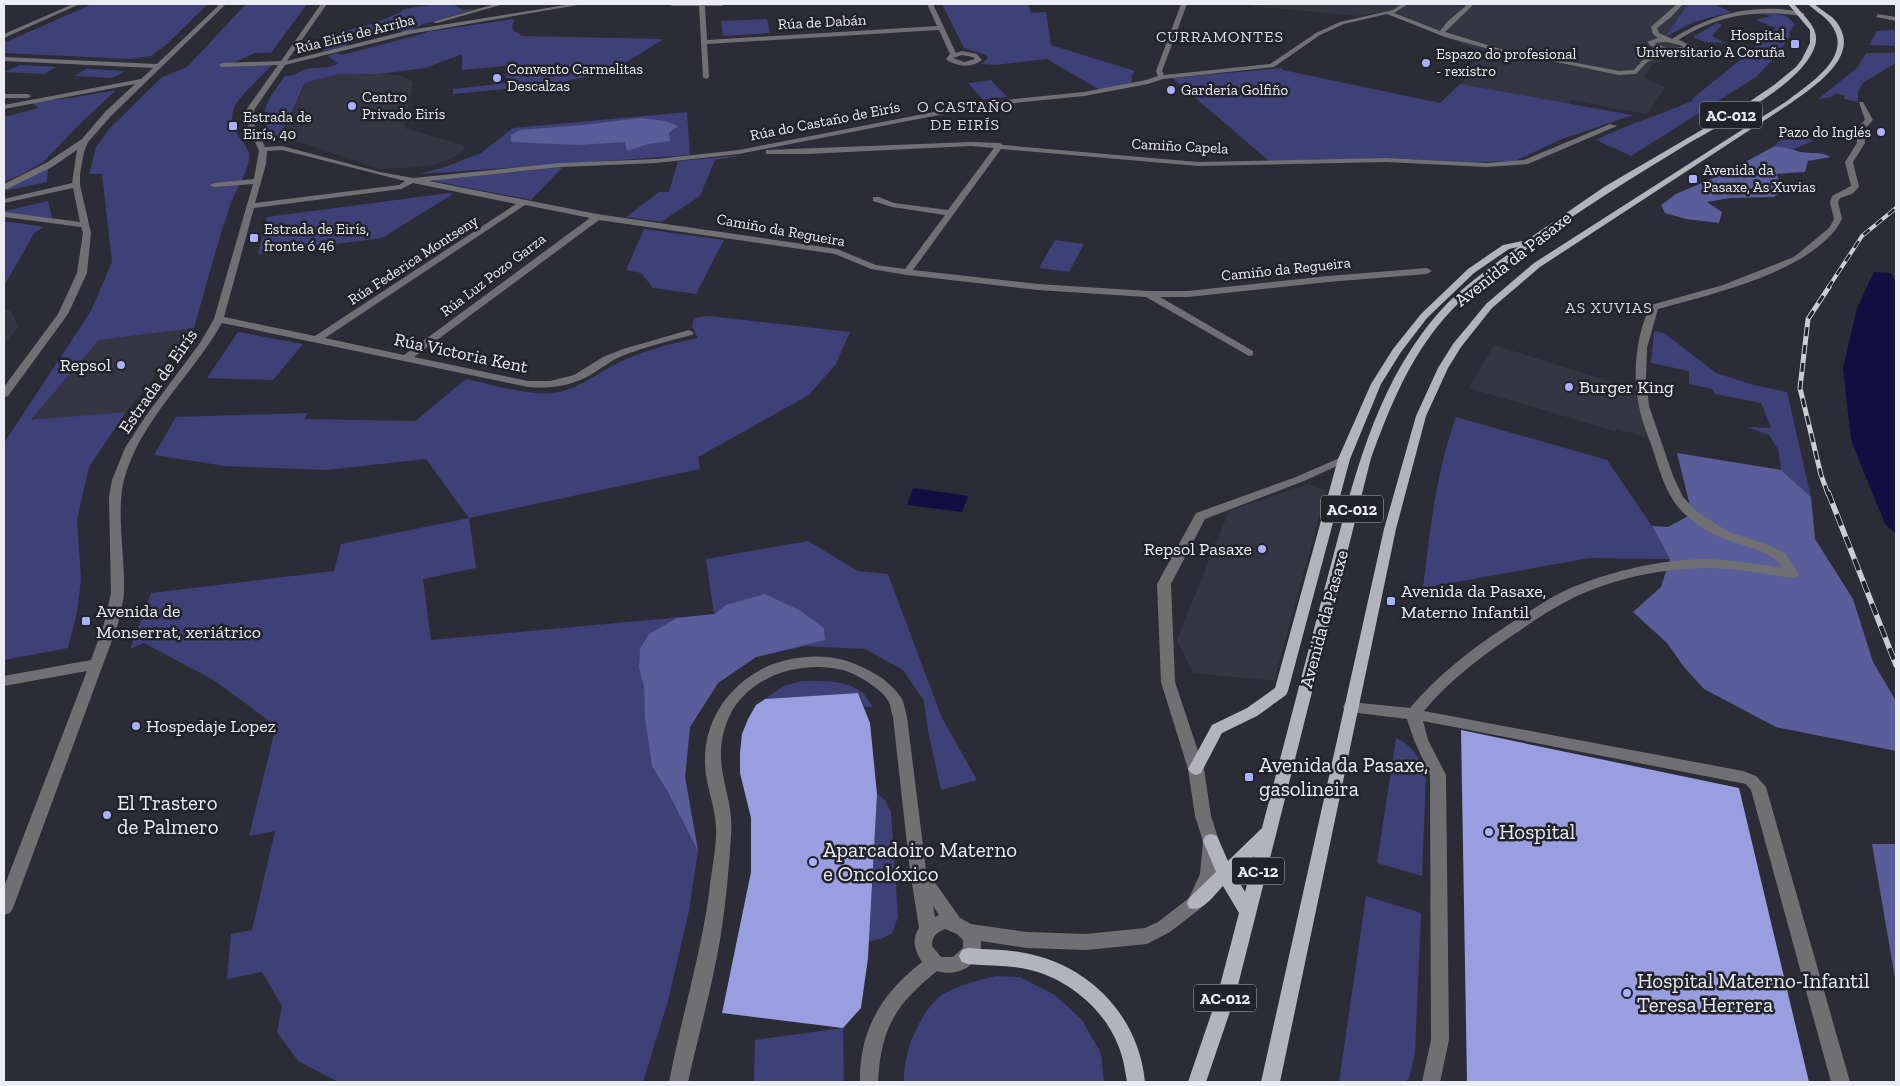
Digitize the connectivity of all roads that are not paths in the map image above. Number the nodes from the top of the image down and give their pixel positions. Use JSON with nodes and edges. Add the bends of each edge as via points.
{"nodes":[{"id":1,"x":77,"y":4,"type":"edge"},
{"id":2,"x":224,"y":4,"type":"edge"},
{"id":3,"x":324,"y":4,"type":"edge"},
{"id":4,"x":501,"y":4,"type":"edge"},
{"id":5,"x":581,"y":4,"type":"edge"},
{"id":6,"x":672,"y":4,"type":"edge"},
{"id":7,"x":722,"y":4,"type":"edge"},
{"id":8,"x":930,"y":4,"type":"edge"},
{"id":9,"x":1184,"y":4,"type":"edge"},
{"id":10,"x":1405,"y":4,"type":"edge"},
{"id":11,"x":1471,"y":4,"type":"edge"},
{"id":12,"x":1680,"y":4,"type":"edge"},
{"id":13,"x":1769,"y":4,"type":"edge"},
{"id":14,"x":1791,"y":4,"type":"edge"},
{"id":15,"x":702,"y":5,"type":"edge"},
{"id":16,"x":1755,"y":9,"type":"junction"},
{"id":17,"x":1806,"y":9,"type":"edge"},
{"id":18,"x":1389,"y":13,"type":"junction"},
{"id":19,"x":1878,"y":16,"type":"dead end"},
{"id":20,"x":1896,"y":19,"type":"edge"},
{"id":21,"x":941,"y":28,"type":"junction"},
{"id":22,"x":410,"y":32,"type":"junction"},
{"id":23,"x":4,"y":36,"type":"edge"},
{"id":24,"x":1447,"y":36,"type":"junction"},
{"id":25,"x":1670,"y":40,"type":"junction"},
{"id":26,"x":704,"y":42,"type":"junction"},
{"id":27,"x":1671,"y":50,"type":"junction"},
{"id":28,"x":1507,"y":52,"type":"tunnel mouth"},
{"id":29,"x":171,"y":55,"type":"junction"},
{"id":30,"x":954,"y":55,"type":"dead end"},
{"id":31,"x":4,"y":59,"type":"edge"},
{"id":32,"x":1545,"y":59,"type":"tunnel mouth"},
{"id":33,"x":19,"y":60,"type":"junction"},
{"id":34,"x":282,"y":64,"type":"junction"},
{"id":35,"x":129,"y":65,"type":"junction"},
{"id":36,"x":222,"y":65,"type":"dead end"},
{"id":37,"x":159,"y":66,"type":"junction"},
{"id":38,"x":4,"y":67,"type":"edge"},
{"id":39,"x":706,"y":77,"type":"dead end"},
{"id":40,"x":1162,"y":77,"type":"junction"},
{"id":41,"x":142,"y":81,"type":"junction"},
{"id":42,"x":4,"y":96,"type":"edge"},
{"id":43,"x":53,"y":97,"type":"junction"},
{"id":44,"x":1861,"y":103,"type":"dead end"},
{"id":45,"x":4,"y":107,"type":"edge"},
{"id":46,"x":1613,"y":126,"type":"dead end"},
{"id":47,"x":85,"y":141,"type":"junction"},
{"id":48,"x":1000,"y":146,"type":"junction"},
{"id":49,"x":263,"y":149,"type":"junction"},
{"id":50,"x":739,"y":152,"type":"junction"},
{"id":51,"x":256,"y":181,"type":"junction"},
{"id":52,"x":411,"y":181,"type":"junction"},
{"id":53,"x":76,"y":185,"type":"junction"},
{"id":54,"x":214,"y":185,"type":"dead end"},
{"id":55,"x":4,"y":187,"type":"edge"},
{"id":56,"x":876,"y":199,"type":"dead end"},
{"id":57,"x":4,"y":201,"type":"edge"},
{"id":58,"x":523,"y":203,"type":"junction"},
{"id":59,"x":249,"y":206,"type":"junction"},
{"id":60,"x":951,"y":213,"type":"junction"},
{"id":61,"x":4,"y":216,"type":"edge"},
{"id":62,"x":597,"y":217,"type":"junction"},
{"id":63,"x":86,"y":225,"type":"junction"},
{"id":64,"x":1532,"y":240,"type":"junction"},
{"id":65,"x":1427,"y":271,"type":"dead end"},
{"id":66,"x":907,"y":272,"type":"junction"},
{"id":67,"x":1148,"y":294,"type":"junction"},
{"id":68,"x":219,"y":319,"type":"junction"},
{"id":69,"x":689,"y":333,"type":"dead end"},
{"id":70,"x":317,"y":339,"type":"junction"},
{"id":71,"x":1249,"y":353,"type":"dead end"},
{"id":72,"x":407,"y":357,"type":"junction"},
{"id":73,"x":4,"y":394,"type":"edge"},
{"id":74,"x":1344,"y":459,"type":"junction"},
{"id":75,"x":98,"y":664,"type":"junction"},
{"id":76,"x":4,"y":681,"type":"edge"},
{"id":77,"x":1350,"y":708,"type":"junction"},
{"id":78,"x":1413,"y":714,"type":"junction"},
{"id":79,"x":1196,"y":769,"type":"junction"},
{"id":80,"x":1269,"y":831,"type":"junction"},
{"id":81,"x":1211,"y":841,"type":"junction"},
{"id":82,"x":918,"y":871,"type":"junction"},
{"id":83,"x":1225,"y":874,"type":"junction"},
{"id":84,"x":1194,"y":903,"type":"junction"},
{"id":85,"x":4,"y":908,"type":"edge"},
{"id":86,"x":1248,"y":912,"type":"junction"},
{"id":87,"x":953,"y":922,"type":"junction"},
{"id":88,"x":928,"y":929,"type":"junction"},
{"id":89,"x":968,"y":932,"type":"junction"},
{"id":90,"x":968,"y":956,"type":"junction"},
{"id":91,"x":934,"y":963,"type":"junction"},
{"id":92,"x":1276,"y":1052,"type":"junction"},
{"id":93,"x":678,"y":1082,"type":"edge"},
{"id":94,"x":869,"y":1082,"type":"edge"},
{"id":95,"x":1136,"y":1082,"type":"edge"},
{"id":96,"x":1197,"y":1082,"type":"edge"},
{"id":97,"x":1270,"y":1082,"type":"edge"},
{"id":98,"x":1282,"y":1082,"type":"edge"},
{"id":99,"x":1431,"y":1082,"type":"edge"},
{"id":100,"x":1841,"y":1082,"type":"edge"}],
"edges":[{"from":1,"to":23,"type":"street"},
{"from":2,"to":29,"type":"street"},
{"from":3,"to":34,"type":"street"},
{"from":4,"to":22,"type":"street"},
{"from":5,"to":22,"type":"street","name":"Rúa Eirís de Arriba","via":[[515,12]]},
{"from":6,"to":15,"type":"street"},
{"from":7,"to":15,"type":"street"},
{"from":8,"to":21,"type":"street"},
{"from":9,"to":40,"type":"street","via":[[1159,72]]},
{"from":10,"to":18,"type":"street","name":"Rúa do Castaño de Eirís"},
{"from":11,"to":24,"type":"street","via":[[1442,32]]},
{"from":12,"to":25,"type":"street","via":[[1654,27],[1656,34]]},
{"from":13,"to":16,"type":"street"},
{"from":14,"to":17,"type":"main road","name":"Avenida da Pasaxe","number":"AC-012"},
{"from":15,"to":26,"type":"street"},
{"from":16,"to":17,"type":"street"},
{"from":16,"to":25,"type":"street","via":[[1712,20]]},
{"from":17,"to":64,"type":"main road","name":"Avenida da Pasaxe","number":"AC-012","via":[[1814,36],[1810,51],[1793,72],[1748,105],[1607,189]]},
{"from":17,"to":77,"type":"main road","name":"Avenida da Pasaxe","number":"AC-012","via":[[1832,22],[1841,42],[1838,59],[1829,72],[1789,102],[1537,265],[1490,306],[1457,346],[1421,416],[1390,528]]},
{"from":18,"to":24,"type":"street"},
{"from":18,"to":40,"type":"street","name":"Rúa do Castaño de Eirís","via":[[1342,23],[1318,34],[1272,66]]},
{"from":19,"to":20,"type":"street"},
{"from":21,"to":26,"type":"street","name":"Rúa de Dabán"},
{"from":21,"to":30,"type":"street"},
{"from":22,"to":34,"type":"street","name":"Rúa Eirís de Arriba"},
{"from":24,"to":28,"type":"street"},
{"from":25,"to":27,"type":"street","via":[[1688,48]]},
{"from":25,"to":27,"type":"street","via":[[1650,42],[1655,47]]},
{"from":26,"to":39,"type":"street"},
{"from":27,"to":32,"type":"street","via":[[1645,61],[1636,72],[1619,73]]},
{"from":29,"to":35,"type":"street"},
{"from":29,"to":37,"type":"street"},
{"from":31,"to":33,"type":"street"},
{"from":33,"to":35,"type":"street"},
{"from":33,"to":38,"type":"street"},
{"from":34,"to":36,"type":"street","name":"Rúa Eirís de Arriba"},
{"from":34,"to":49,"type":"street","via":[[250,110],[248,118]]},
{"from":35,"to":37,"type":"street"},
{"from":37,"to":41,"type":"street"},
{"from":40,"to":50,"type":"street","name":"Rúa do Castaño de Eirís","via":[[1084,94],[979,105]]},
{"from":41,"to":43,"type":"street"},
{"from":41,"to":47,"type":"street"},
{"from":42,"to":43,"type":"street"},
{"from":43,"to":45,"type":"street"},
{"from":44,"to":78,"type":"street","via":[[1869,120],[1860,129],[1861,143],[1849,162],[1855,187],[1836,196],[1834,202],[1838,218],[1833,229],[1788,263],[1720,289],[1654,307],[1642,348],[1644,406],[1667,476],[1678,498],[1692,514],[1725,535],[1781,556],[1793,574],[1696,564],[1596,583],[1572,592],[1477,652],[1445,679]]},
{"from":46,"to":48,"type":"street","name":"Camiño Capela","via":[[1525,162],[1487,165],[1386,160],[1198,164]]},
{"from":47,"to":53,"type":"street","via":[[77,164]]},
{"from":47,"to":55,"type":"street","via":[[48,165]]},
{"from":48,"to":50,"type":"street","name":"Camiño Capela","via":[[971,144]]},
{"from":48,"to":60,"type":"street"},
{"from":49,"to":51,"type":"street","name":"Estrada de Eirís"},
{"from":49,"to":52,"type":"street","name":"Camiño da Regueira","via":[[282,148]]},
{"from":50,"to":52,"type":"street","name":"Rúa do Castaño de Eirís","via":[[656,161],[561,165]]},
{"from":51,"to":54,"type":"street"},
{"from":51,"to":59,"type":"street","name":"Estrada de Eirís"},
{"from":52,"to":58,"type":"street","name":"Camiño da Regueira"},
{"from":52,"to":59,"type":"street","via":[[401,187]]},
{"from":53,"to":57,"type":"street"},
{"from":53,"to":63,"type":"street"},
{"from":56,"to":60,"type":"street","via":[[892,205]]},
{"from":58,"to":62,"type":"street","name":"Camiño da Regueira"},
{"from":58,"to":70,"type":"street","name":"Rúa Federica Montseny"},
{"from":59,"to":68,"type":"street","name":"Estrada de Eirís"},
{"from":60,"to":66,"type":"street"},
{"from":61,"to":63,"type":"street"},
{"from":62,"to":66,"type":"street","name":"Camiño da Regueira","via":[[837,252],[874,267]]},
{"from":62,"to":72,"type":"street","name":"Rúa Luz Pozo Garza"},
{"from":63,"to":73,"type":"street","via":[[88,233],[82,273],[63,314]]},
{"from":64,"to":74,"type":"main road","via":[[1506,247],[1471,271],[1424,316],[1376,384]]},
{"from":64,"to":80,"type":"main road","name":"Avenida da Pasaxe","number":"AC-012","via":[[1467,290],[1434,324],[1388,398],[1365,458]]},
{"from":65,"to":67,"type":"street","name":"Camiño da Regueira","via":[[1328,278],[1188,294]]},
{"from":66,"to":67,"type":"street","name":"Camiño da Regueira","via":[[1038,287]]},
{"from":67,"to":71,"type":"street","name":"Camiño da Regueira"},
{"from":68,"to":70,"type":"street","name":"Rúa Victoria Kent"},
{"from":68,"to":75,"type":"street","name":"Estrada de Eirís","via":[[205,344],[150,417],[131,448],[118,480],[118,593]]},
{"from":69,"to":72,"type":"street","name":"Rúa Victoria Kent","via":[[640,347],[606,360],[568,382],[550,386]]},
{"from":70,"to":72,"type":"street","name":"Rúa Victoria Kent"},
{"from":74,"to":79,"type":"main road","via":[[1281,691],[1252,712],[1217,729]]},
{"from":74,"to":79,"type":"street","via":[[1200,516],[1164,584],[1168,682]]},
{"from":75,"to":76,"type":"street"},
{"from":75,"to":85,"type":"street","name":"Estrada de Eirís"},
{"from":77,"to":78,"type":"street"},
{"from":77,"to":92,"type":"main road","name":"Avenida da Pasaxe","number":"AC-012"},
{"from":78,"to":99,"type":"street","via":[[1438,775],[1440,1040]]},
{"from":78,"to":100,"type":"street","via":[[1751,780],[1758,787]]},
{"from":79,"to":81,"type":"street","via":[[1203,816]]},
{"from":80,"to":83,"type":"main road"},
{"from":80,"to":86,"type":"main road","name":"Avenida da Pasaxe","number":"AC-12"},
{"from":81,"to":83,"type":"main road"},
{"from":81,"to":84,"type":"street","via":[[1208,874]]},
{"from":82,"to":87,"type":"street"},
{"from":82,"to":88,"type":"street"},
{"from":82,"to":93,"type":"street","via":[[900,717],[895,699],[861,671],[814,661],[782,666],[758,677],[736,695],[723,714],[715,736],[712,760],[724,826],[721,861],[712,936]]},
{"from":83,"to":84,"type":"main road"},
{"from":83,"to":86,"type":"main road"},
{"from":84,"to":89,"type":"street","via":[[1147,936],[1086,942],[1027,940]]},
{"from":86,"to":96,"type":"main road","name":"Avenida da Pasaxe","number":"AC-012","via":[[1226,997]]},
{"from":87,"to":88,"type":"street","via":[[935,924]]},
{"from":87,"to":89,"type":"street"},
{"from":88,"to":91,"type":"street","via":[[922,943],[927,958]]},
{"from":89,"to":90,"type":"street","via":[[972,948]]},
{"from":90,"to":91,"type":"street","via":[[956,965]]},
{"from":90,"to":95,"type":"main road","via":[[1027,961],[1065,974],[1087,990],[1113,1016],[1130,1046]]},
{"from":91,"to":94,"type":"street","via":[[902,990],[889,1006],[870,1055]]},
{"from":92,"to":97,"type":"main road","name":"Avenida da Pasaxe","number":"AC-012"},
{"from":92,"to":98,"type":"street","name":"Avenida da Pasaxe"}]}
